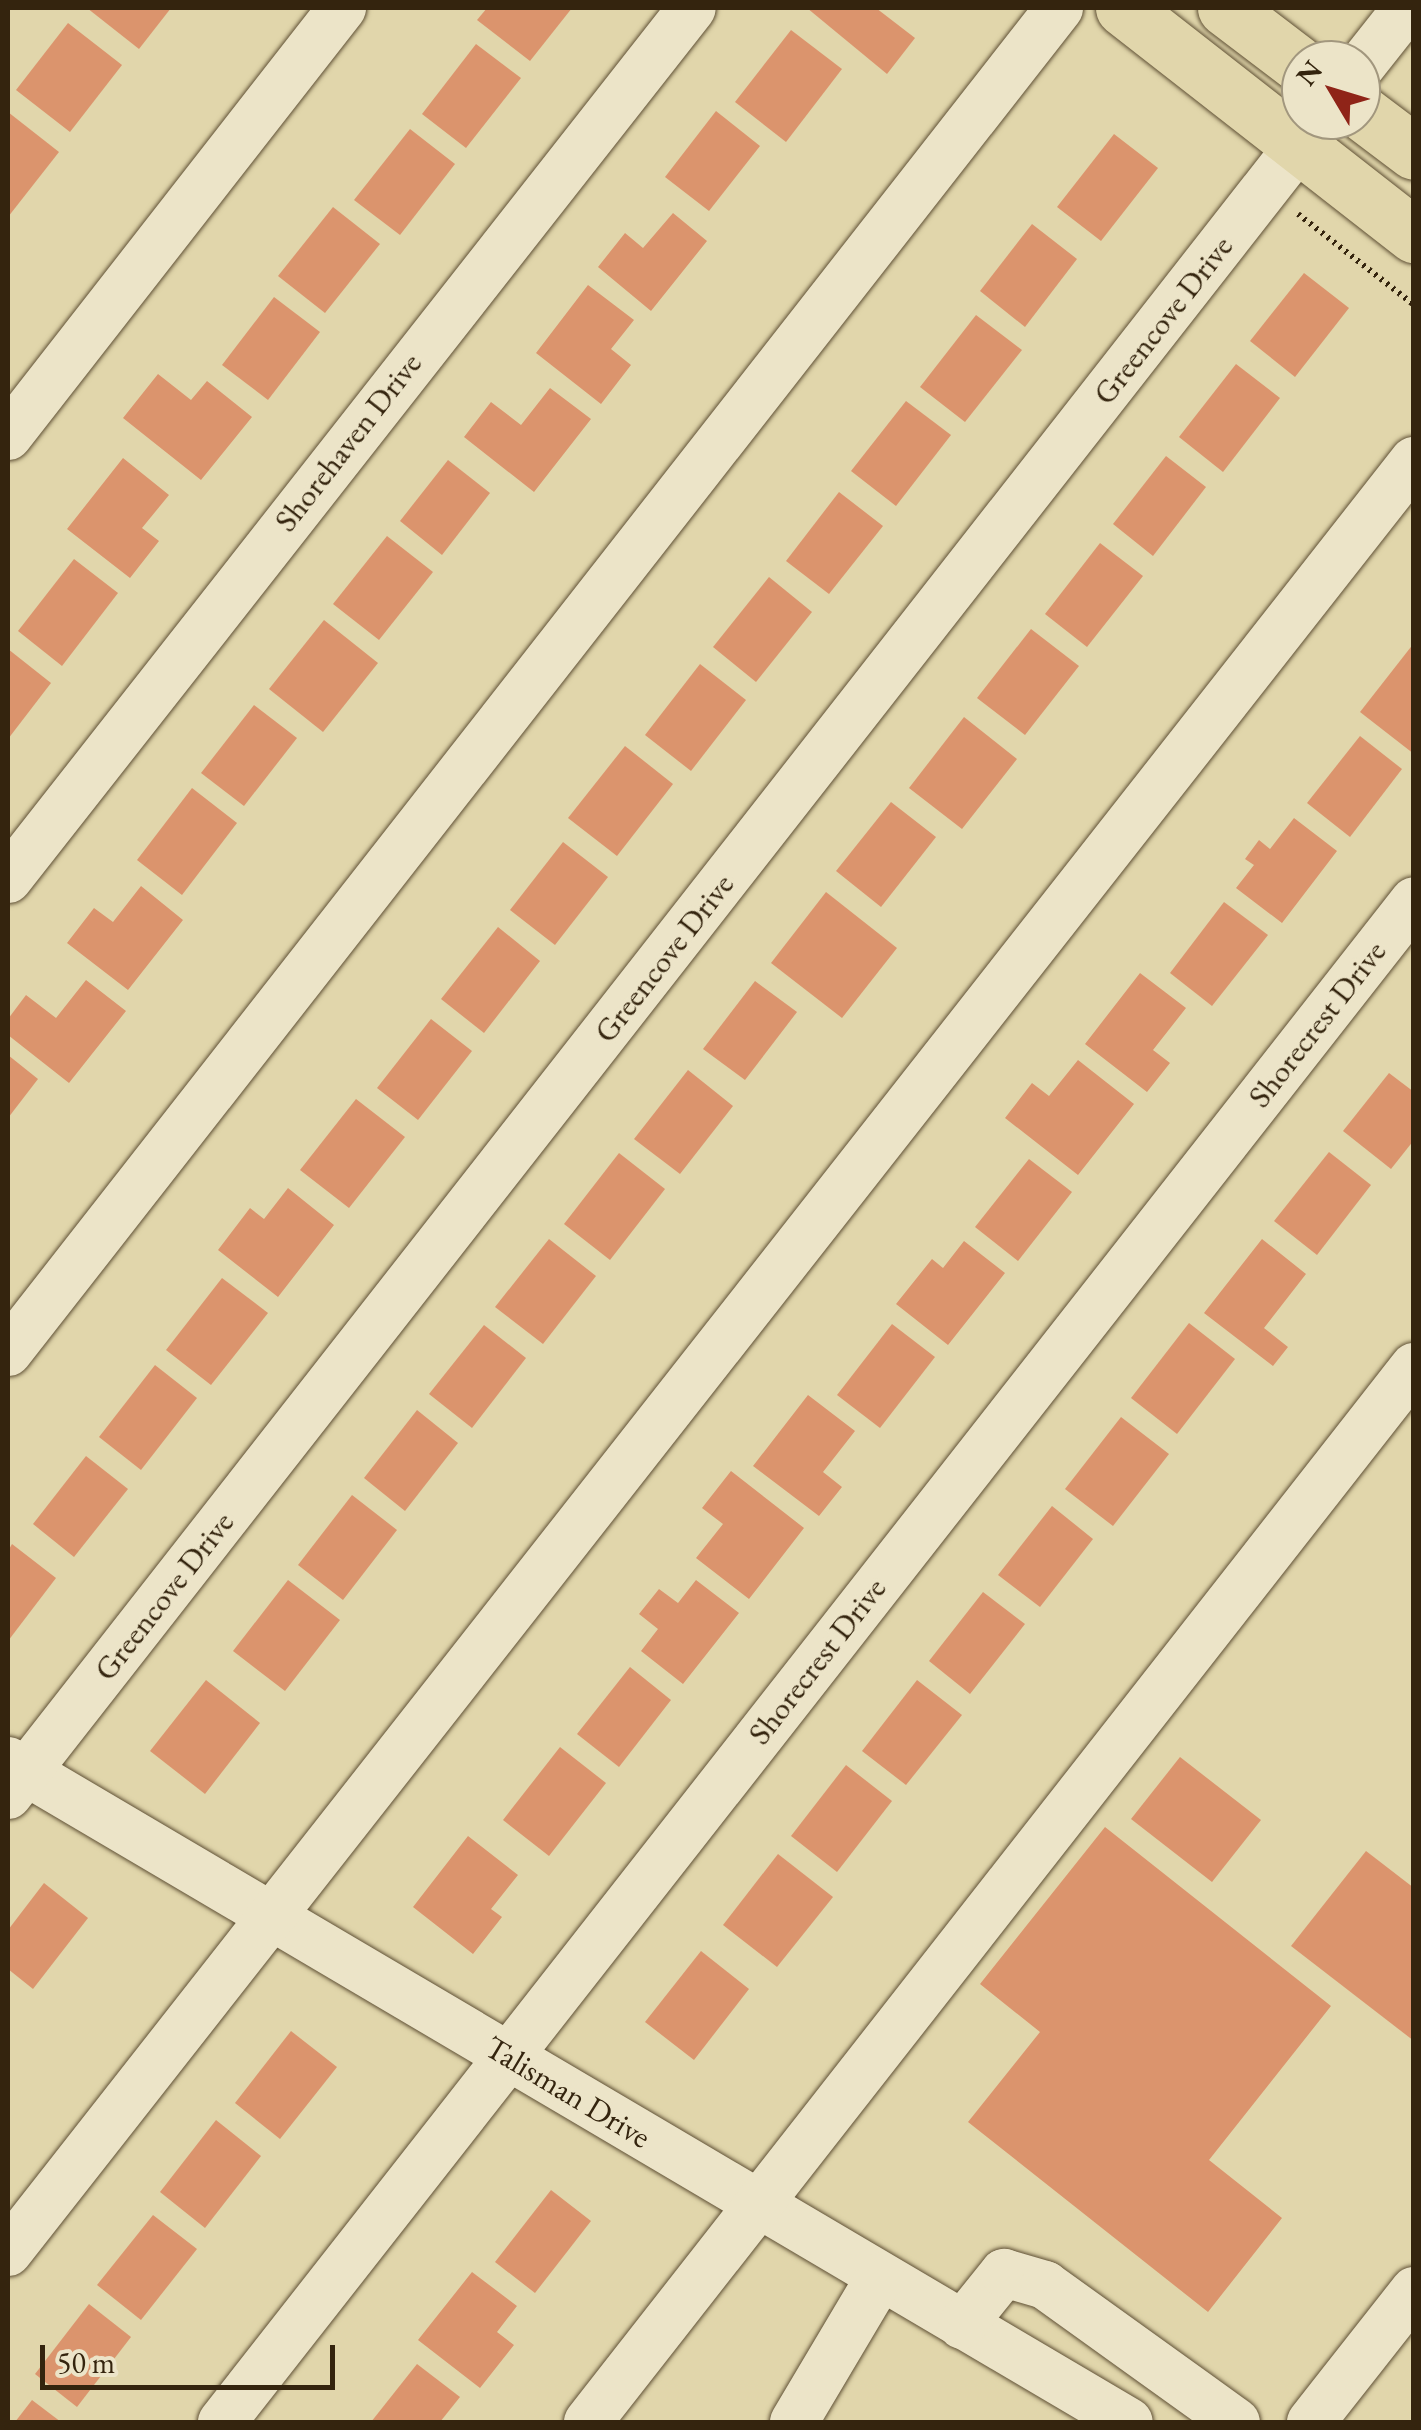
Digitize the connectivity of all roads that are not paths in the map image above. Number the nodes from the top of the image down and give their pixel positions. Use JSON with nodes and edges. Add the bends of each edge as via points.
{"nodes":[{"id":1,"x":342,"y":8,"type":"edge"},
{"id":2,"x":692,"y":8,"type":"edge"},
{"id":3,"x":1060,"y":8,"type":"edge"},
{"id":4,"x":1123,"y":8,"type":"edge"},
{"id":5,"x":1225,"y":8,"type":"edge"},
{"id":6,"x":1406,"y":8,"type":"edge"},
{"id":7,"x":1381,"y":40,"type":"edge"},
{"id":8,"x":1281,"y":51,"type":"edge"},
{"id":9,"x":1281,"y":113,"type":"edge"},
{"id":10,"x":1381,"y":127,"type":"edge"},
{"id":11,"x":1303,"y":140,"type":"edge"},
{"id":12,"x":1317,"y":140,"type":"edge"},
{"id":13,"x":1414,"y":152,"type":"edge"},
{"id":14,"x":1414,"y":234,"type":"edge"},
{"id":15,"x":8,"y":436,"type":"edge"},
{"id":16,"x":1414,"y":461,"type":"edge"},
{"id":17,"x":8,"y":878,"type":"edge"},
{"id":18,"x":1414,"y":901,"type":"edge"},
{"id":19,"x":8,"y":1352,"type":"edge"},
{"id":20,"x":1414,"y":1367,"type":"edge"},
{"id":21,"x":14,"y":1776,"type":"edge"},
{"id":22,"x":270,"y":1916,"type":"junction"},
{"id":23,"x":508,"y":2056,"type":"junction"},
{"id":24,"x":758,"y":2206,"type":"junction"},
{"id":25,"x":8,"y":2252,"type":"edge"},
{"id":26,"x":880,"y":2277,"type":"junction"},
{"id":27,"x":1414,"y":2291,"type":"edge"},
{"id":28,"x":962,"y":2325,"type":"junction"},
{"id":29,"x":222,"y":2422,"type":"edge"},
{"id":30,"x":588,"y":2422,"type":"edge"},
{"id":31,"x":794,"y":2422,"type":"edge"},
{"id":32,"x":1129,"y":2422,"type":"edge"},
{"id":33,"x":1236,"y":2422,"type":"edge"},
{"id":34,"x":1312,"y":2422,"type":"edge"}],
"edges":[{"from":1,"to":15,"type":"street"},
{"from":2,"to":17,"type":"street","name":"Shorehaven Drive"},
{"from":3,"to":19,"type":"street"},
{"from":4,"to":9,"type":"main road"},
{"from":5,"to":8,"type":"main road"},
{"from":6,"to":7,"type":"street"},
{"from":10,"to":13,"type":"main road"},
{"from":11,"to":21,"type":"street","name":"Greencove Drive"},
{"from":12,"to":14,"type":"main road"},
{"from":16,"to":22,"type":"street"},
{"from":18,"to":23,"type":"street","name":"Shorecrest Drive"},
{"from":20,"to":24,"type":"street"},
{"from":21,"to":22,"type":"street","name":"Talisman Drive"},
{"from":22,"to":23,"type":"street","name":"Talisman Drive"},
{"from":22,"to":25,"type":"street"},
{"from":23,"to":24,"type":"street","name":"Talisman Drive"},
{"from":23,"to":29,"type":"street","name":"Shorecrest Drive"},
{"from":24,"to":26,"type":"street","name":"Talisman Drive"},
{"from":24,"to":30,"type":"street"},
{"from":26,"to":28,"type":"street","name":"Talisman Drive"},
{"from":26,"to":31,"type":"street"},
{"from":27,"to":34,"type":"street"},
{"from":28,"to":32,"type":"street","name":"Talisman Drive"},
{"from":28,"to":33,"type":"street","via":[[1004,2273],[1045,2286]]}]}
